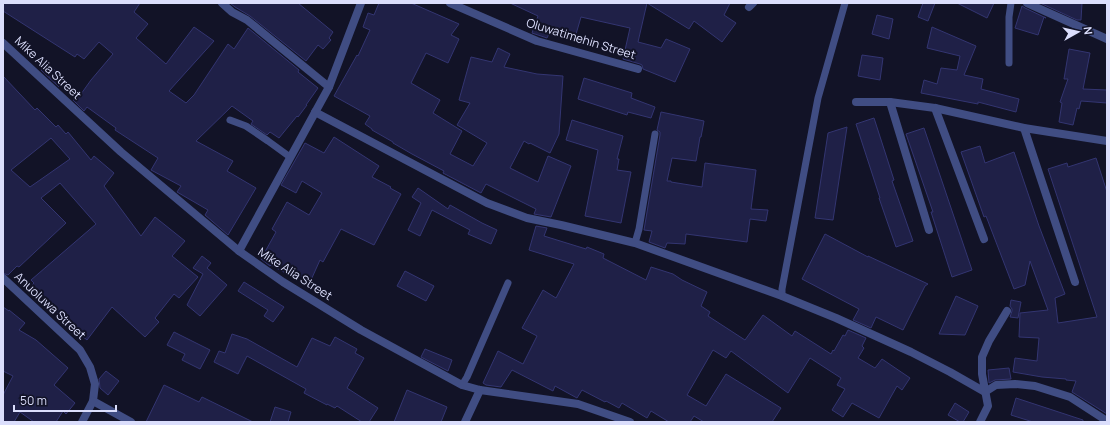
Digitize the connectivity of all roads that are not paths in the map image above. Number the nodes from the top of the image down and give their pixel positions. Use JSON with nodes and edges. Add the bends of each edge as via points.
{"nodes":[{"id":1,"x":222,"y":3,"type":"edge"},
{"id":2,"x":361,"y":3,"type":"edge"},
{"id":3,"x":450,"y":3,"type":"edge"},
{"id":4,"x":845,"y":3,"type":"edge"},
{"id":5,"x":1011,"y":3,"type":"edge"},
{"id":6,"x":1026,"y":3,"type":"edge"},
{"id":7,"x":1107,"y":38,"type":"edge"},
{"id":8,"x":3,"y":43,"type":"edge"},
{"id":9,"x":1008,"y":63,"type":"dead end"},
{"id":10,"x":638,"y":69,"type":"dead end"},
{"id":11,"x":329,"y":87,"type":"junction"},
{"id":12,"x":856,"y":102,"type":"dead end"},
{"id":13,"x":890,"y":102,"type":"junction"},
{"id":14,"x":935,"y":108,"type":"junction"},
{"id":15,"x":315,"y":112,"type":"junction"},
{"id":16,"x":230,"y":120,"type":"dead end"},
{"id":17,"x":1024,"y":128,"type":"junction"},
{"id":18,"x":655,"y":134,"type":"dead end"},
{"id":19,"x":1107,"y":142,"type":"edge"},
{"id":20,"x":290,"y":157,"type":"junction"},
{"id":21,"x":929,"y":230,"type":"dead end"},
{"id":22,"x":984,"y":239,"type":"dead end"},
{"id":23,"x":635,"y":243,"type":"junction"},
{"id":24,"x":239,"y":251,"type":"junction"},
{"id":25,"x":3,"y":278,"type":"edge"},
{"id":26,"x":1075,"y":282,"type":"dead end"},
{"id":27,"x":508,"y":283,"type":"dead end"},
{"id":28,"x":782,"y":296,"type":"junction"},
{"id":29,"x":1007,"y":311,"type":"dead end"},
{"id":30,"x":462,"y":385,"type":"junction"},
{"id":31,"x":480,"y":390,"type":"junction"},
{"id":32,"x":985,"y":392,"type":"junction"},
{"id":33,"x":93,"y":401,"type":"junction"},
{"id":34,"x":1107,"y":421,"type":"edge"},
{"id":35,"x":82,"y":422,"type":"edge"},
{"id":36,"x":131,"y":422,"type":"edge"},
{"id":37,"x":465,"y":422,"type":"edge"},
{"id":38,"x":630,"y":422,"type":"edge"},
{"id":39,"x":980,"y":422,"type":"edge"}],
"edges":[{"from":1,"to":11,"type":"street","via":[[247,20]]},
{"from":2,"to":11,"type":"street"},
{"from":3,"to":10,"type":"street","name":"Oluwatimehin Street","via":[[537,41]]},
{"from":4,"to":28,"type":"lane","via":[[818,98]]},
{"from":5,"to":9,"type":"lane"},
{"from":6,"to":7,"type":"street"},
{"from":8,"to":24,"type":"street","name":"Mike Alia Street","via":[[121,152]]},
{"from":11,"to":15,"type":"street"},
{"from":12,"to":13,"type":"street"},
{"from":13,"to":14,"type":"street"},
{"from":13,"to":21,"type":"street"},
{"from":14,"to":17,"type":"street"},
{"from":14,"to":22,"type":"street"},
{"from":15,"to":20,"type":"street"},
{"from":15,"to":23,"type":"street","via":[[487,203],[527,218]]},
{"from":16,"to":20,"type":"lane","via":[[246,126]]},
{"from":17,"to":19,"type":"street"},
{"from":17,"to":26,"type":"street"},
{"from":18,"to":23,"type":"lane","via":[[640,229]]},
{"from":20,"to":24,"type":"street"},
{"from":23,"to":28,"type":"street"},
{"from":24,"to":30,"type":"street","name":"Mike Alia Street","via":[[283,282],[361,330]]},
{"from":25,"to":33,"type":"street","name":"Anuoluwa Street","via":[[80,350],[90,367],[95,384]]},
{"from":27,"to":30,"type":"lane"},
{"from":28,"to":32,"type":"street","via":[[911,352]]},
{"from":29,"to":32,"type":"street","via":[[982,357]]},
{"from":30,"to":31,"type":"street","name":"Mike Alia Street"},
{"from":31,"to":37,"type":"street"},
{"from":31,"to":38,"type":"street","name":"Mike Alia Street","via":[[578,404]]},
{"from":32,"to":34,"type":"street","via":[[996,385],[1035,386],[1070,397]]},
{"from":32,"to":39,"type":"street","via":[[988,406]]},
{"from":33,"to":35,"type":"street"},
{"from":33,"to":36,"type":"street"}]}
